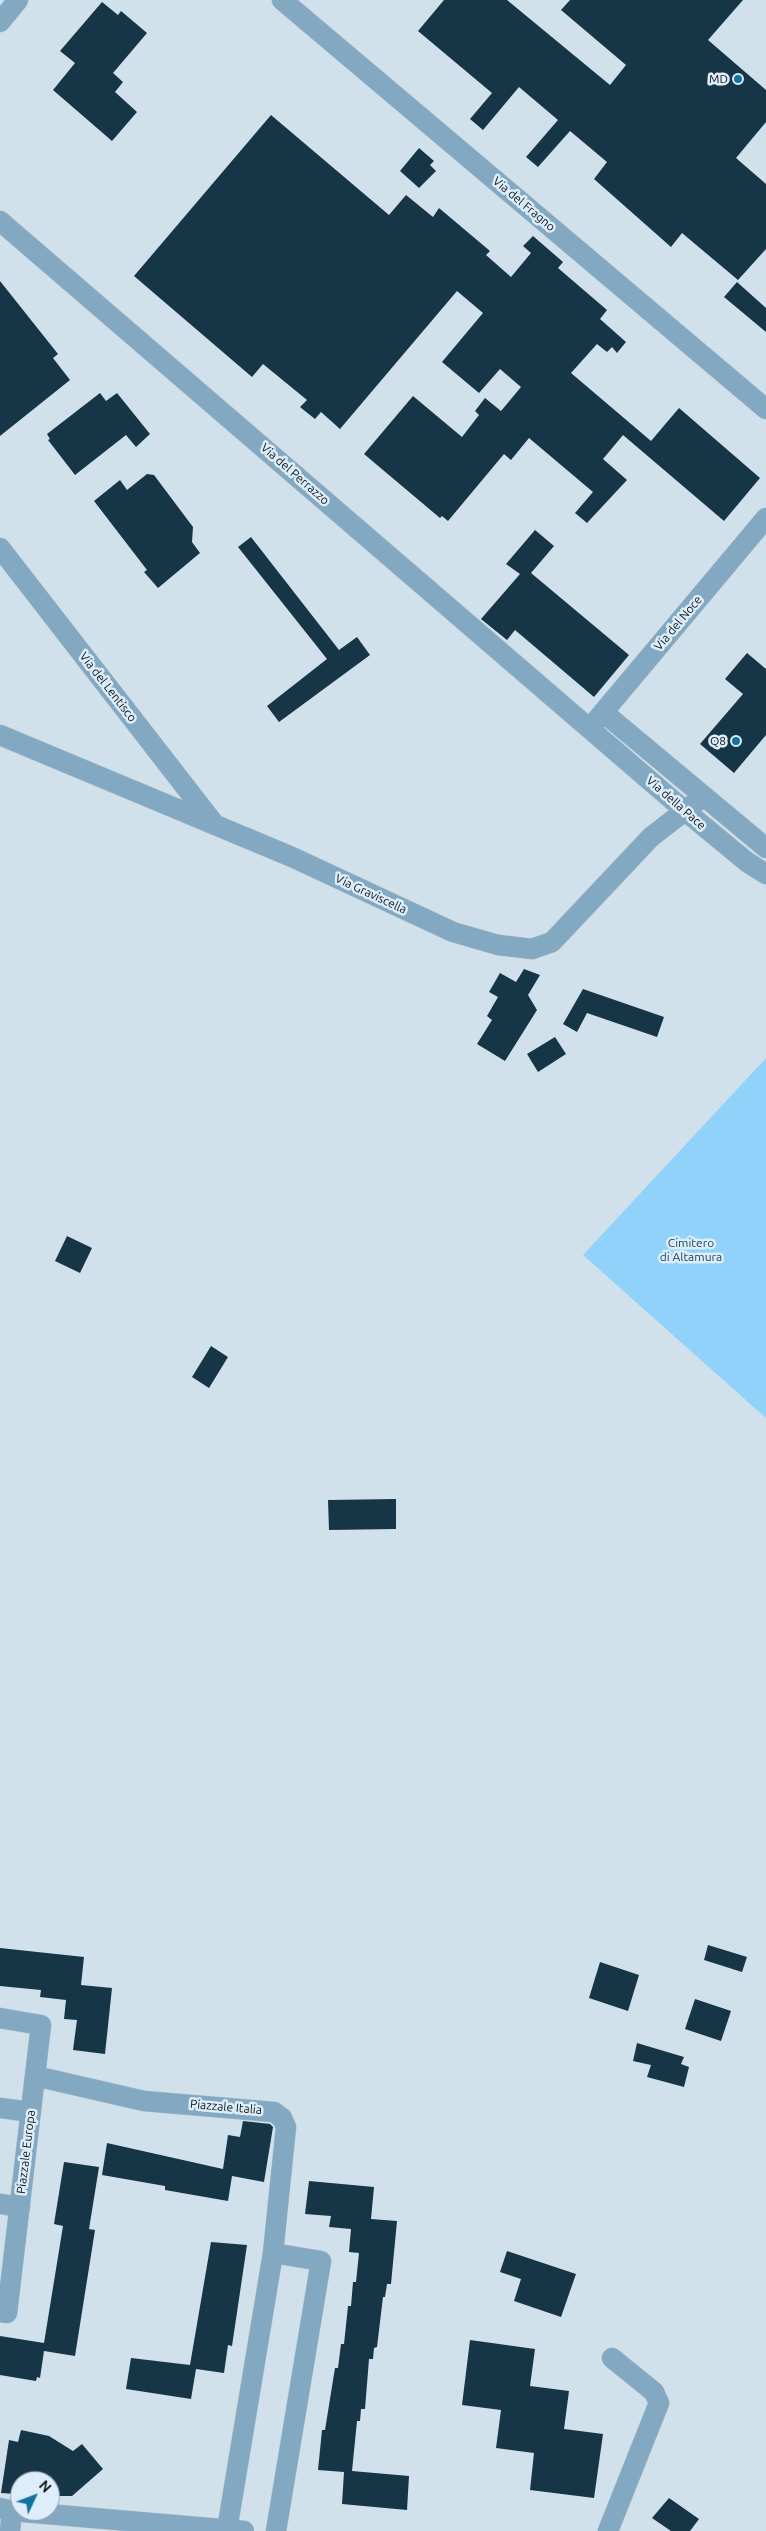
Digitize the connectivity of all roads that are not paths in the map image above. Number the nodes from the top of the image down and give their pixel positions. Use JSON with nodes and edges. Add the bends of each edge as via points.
{"nodes":[{"id":1,"x":18,"y":0,"type":"edge"},
{"id":2,"x":282,"y":0,"type":"edge"},
{"id":3,"x":0,"y":22,"type":"edge"},
{"id":4,"x":0,"y":221,"type":"edge"},
{"id":5,"x":766,"y":409,"type":"edge"},
{"id":6,"x":766,"y":518,"type":"edge"},
{"id":7,"x":0,"y":548,"type":"edge"},
{"id":8,"x":602,"y":712,"type":"junction"},
{"id":9,"x":590,"y":728,"type":"junction"},
{"id":10,"x":0,"y":735,"type":"edge"},
{"id":11,"x":704,"y":796,"type":"junction"},
{"id":12,"x":684,"y":810,"type":"junction"},
{"id":13,"x":216,"y":826,"type":"junction"},
{"id":14,"x":766,"y":848,"type":"edge"},
{"id":15,"x":766,"y":862,"type":"edge"},
{"id":16,"x":766,"y":870,"type":"edge"},
{"id":17,"x":766,"y":874,"type":"edge"},
{"id":18,"x":0,"y":2018,"type":"edge"},
{"id":19,"x":35,"y":2076,"type":"junction"},
{"id":20,"x":0,"y":2108,"type":"edge"},
{"id":21,"x":31,"y":2112,"type":"junction"},
{"id":22,"x":0,"y":2204,"type":"edge"},
{"id":23,"x":20,"y":2207,"type":"junction"},
{"id":24,"x":273,"y":2253,"type":"junction"},
{"id":25,"x":0,"y":2312,"type":"edge"},
{"id":26,"x":612,"y":2358,"type":"dead end"},
{"id":27,"x":6,"y":2510,"type":"edge"},
{"id":28,"x":165,"y":2528,"type":"edge"},
{"id":29,"x":236,"y":2530,"type":"edge"},
{"id":30,"x":10,"y":2531,"type":"edge"},
{"id":31,"x":276,"y":2531,"type":"edge"},
{"id":32,"x":608,"y":2531,"type":"edge"}],
"edges":[{"from":1,"to":3,"type":"street"},
{"from":2,"to":5,"type":"street","name":"Via del Fragno"},
{"from":4,"to":9,"type":"street","name":"Via del Perrazzo"},
{"from":6,"to":8,"type":"street","name":"Via del Noce"},
{"from":7,"to":13,"type":"street","name":"Via del Lentisco"},
{"from":8,"to":9,"type":"street","name":"Via del Noce"},
{"from":8,"to":11,"type":"street","name":"Via della Pace"},
{"from":9,"to":12,"type":"street","name":"Via della Pace"},
{"from":10,"to":13,"type":"street","name":"Via Graviscella"},
{"from":11,"to":12,"type":"street","name":"Via Graviscella"},
{"from":11,"to":14,"type":"street","name":"Via della Pace"},
{"from":12,"to":13,"type":"street","name":"Via Graviscella","via":[[651,838],[552,942],[532,949],[498,945],[453,932],[292,857]]},
{"from":12,"to":17,"type":"street","name":"Via della Pace"},
{"from":15,"to":16,"type":"street"},
{"from":18,"to":19,"type":"street","name":"Piazzale Europa","via":[[41,2024]]},
{"from":19,"to":21,"type":"street","name":"Piazzale Europa"},
{"from":19,"to":24,"type":"street","name":"Piazzale Italia","via":[[144,2101],[274,2112],[286,2127]]},
{"from":20,"to":21,"type":"street"},
{"from":21,"to":23,"type":"street","name":"Piazzale Europa"},
{"from":22,"to":23,"type":"street"},
{"from":23,"to":25,"type":"street","name":"Piazzale Europa","via":[[7,2313]]},
{"from":24,"to":29,"type":"street","name":"Piazzale Italia"},
{"from":24,"to":31,"type":"street","via":[[321,2261]]},
{"from":26,"to":32,"type":"street","via":[[654,2392],[659,2403]]},
{"from":27,"to":28,"type":"street"},
{"from":27,"to":30,"type":"street"},
{"from":28,"to":29,"type":"street"}]}
